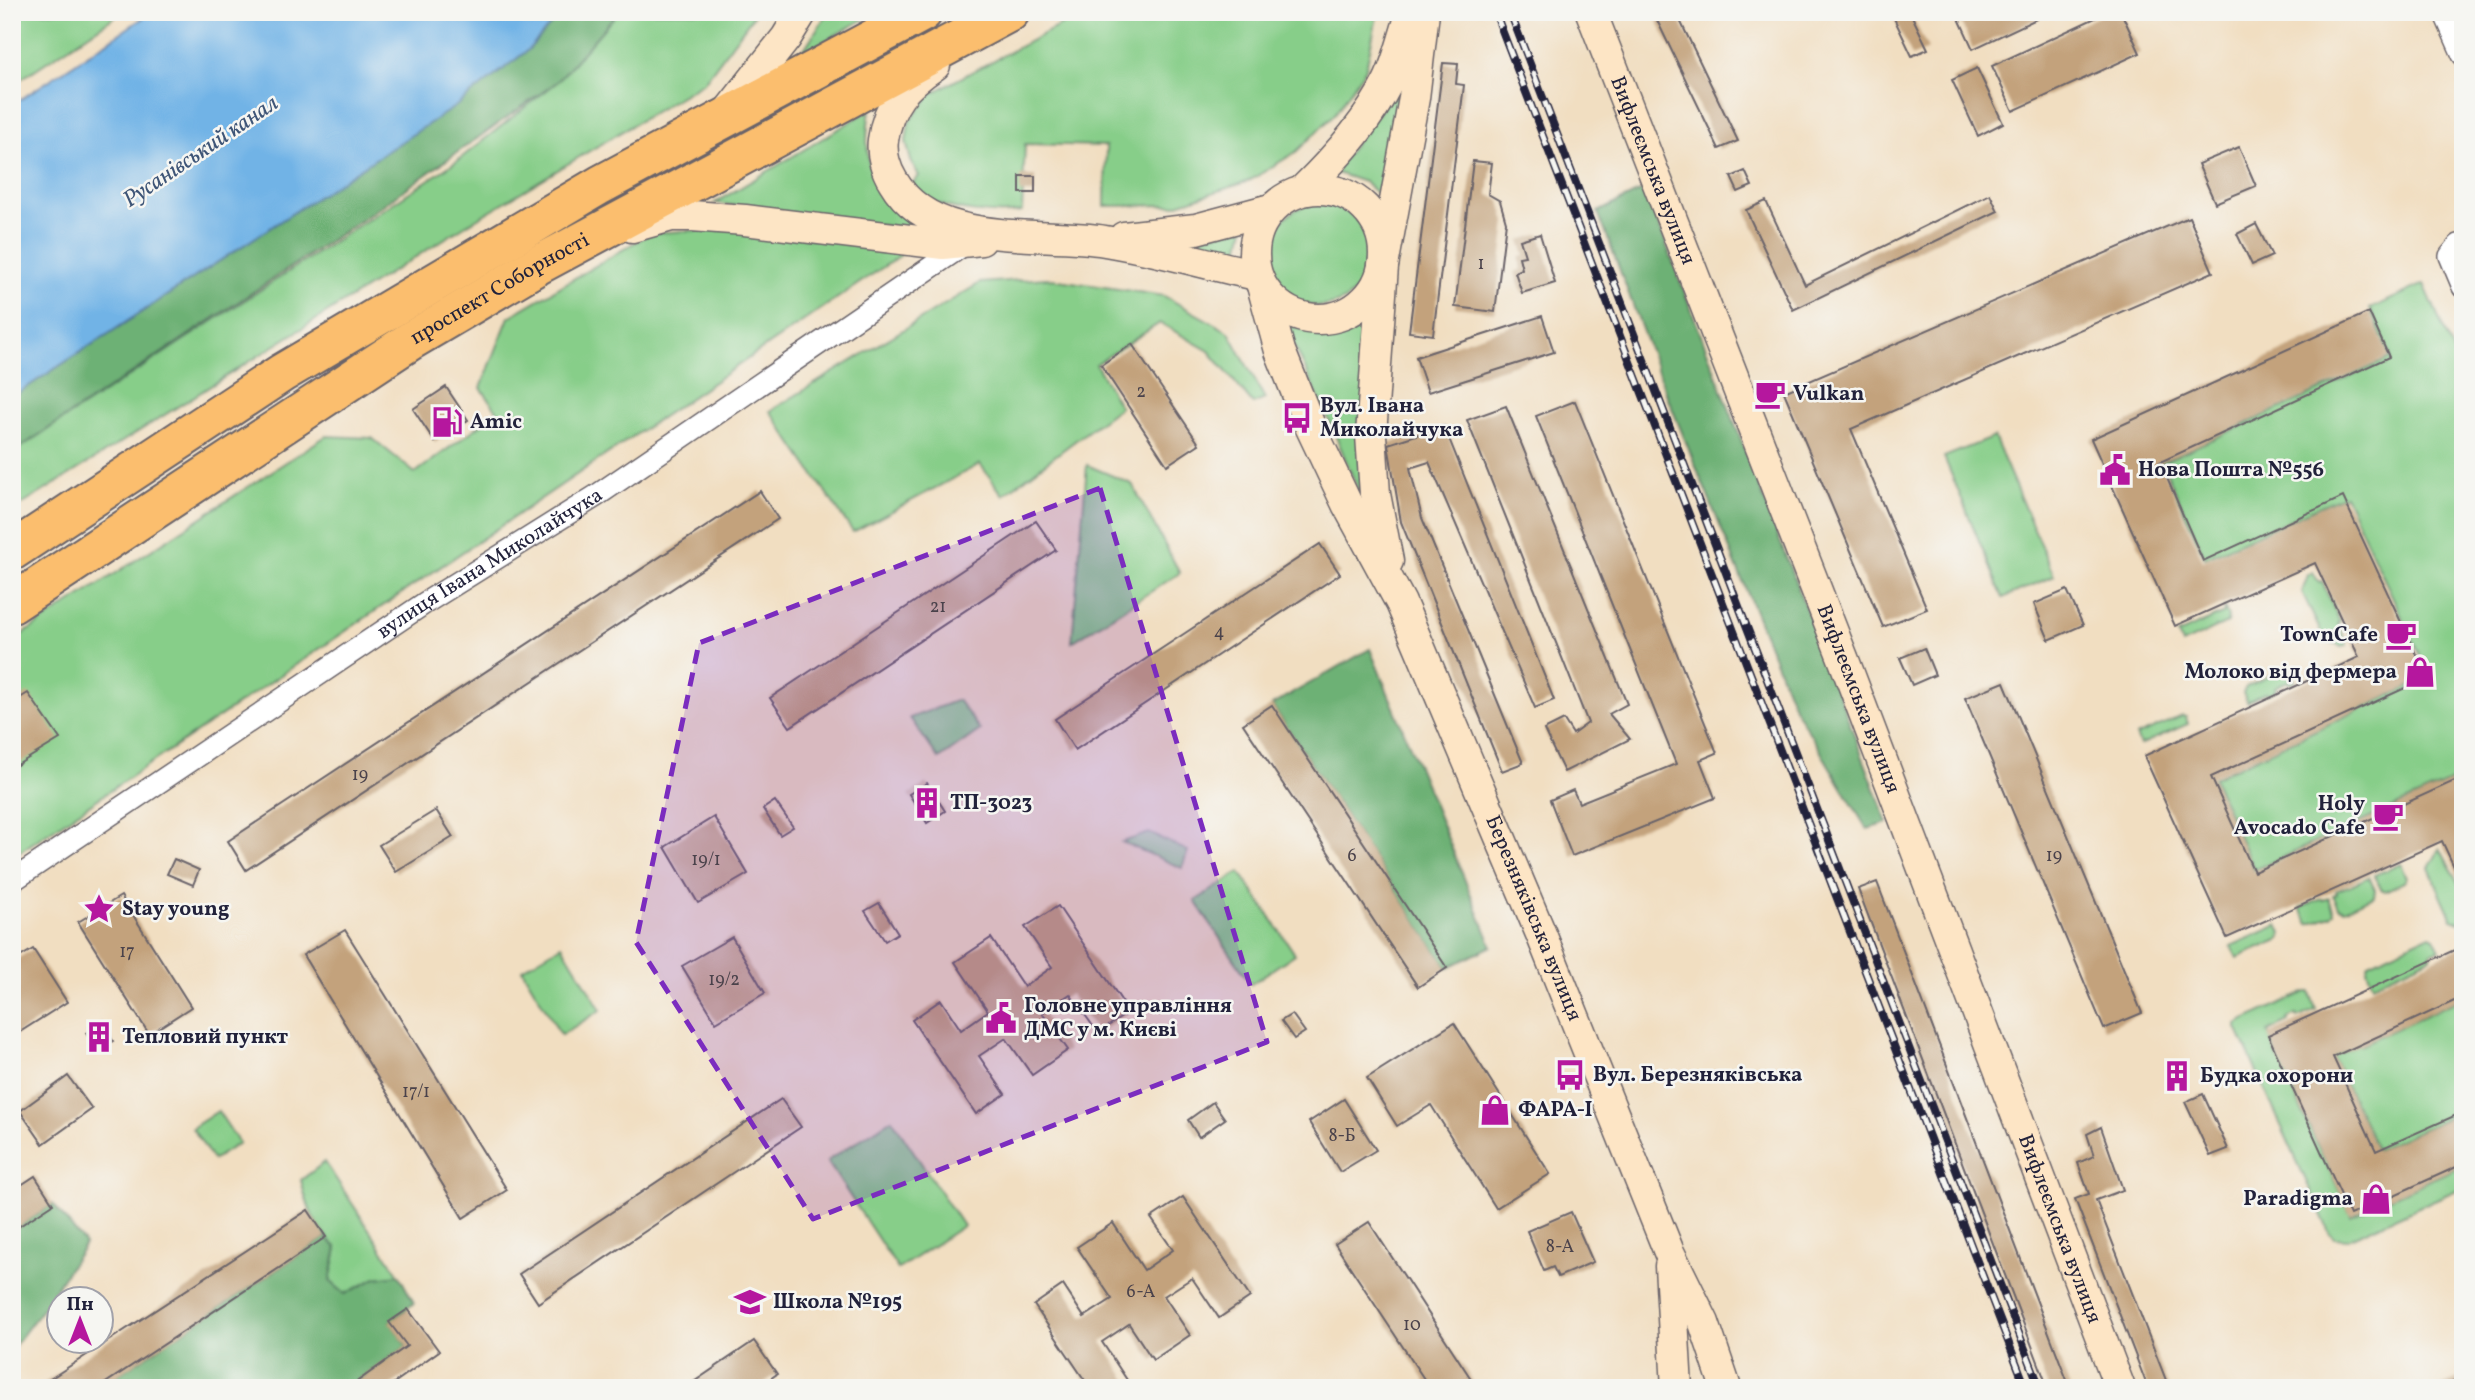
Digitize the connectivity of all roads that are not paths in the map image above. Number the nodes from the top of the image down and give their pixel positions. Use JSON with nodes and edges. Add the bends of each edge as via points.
{"nodes":[{"id":1,"x":802,"y":12,"type":"edge"},
{"id":2,"x":923,"y":12,"type":"edge"},
{"id":3,"x":1012,"y":12,"type":"edge"},
{"id":4,"x":1409,"y":12,"type":"edge"},
{"id":5,"x":1424,"y":12,"type":"edge"},
{"id":6,"x":1591,"y":12,"type":"edge"},
{"id":7,"x":2444,"y":12,"type":"edge"},
{"id":8,"x":2463,"y":55,"type":"edge"},
{"id":9,"x":725,"y":117,"type":"junction"},
{"id":10,"x":1303,"y":190,"type":"junction"},
{"id":11,"x":1271,"y":209,"type":"junction"},
{"id":12,"x":1008,"y":236,"type":"junction"},
{"id":13,"x":1103,"y":241,"type":"junction"},
{"id":14,"x":967,"y":242,"type":"junction"},
{"id":15,"x":578,"y":244,"type":"junction"},
{"id":16,"x":2458,"y":246,"type":"edge"},
{"id":17,"x":1384,"y":266,"type":"junction"},
{"id":18,"x":1260,"y":282,"type":"junction"},
{"id":19,"x":2463,"y":287,"type":"edge"},
{"id":20,"x":12,"y":551,"type":"edge"},
{"id":21,"x":1393,"y":586,"type":"junction"},
{"id":22,"x":12,"y":604,"type":"edge"},
{"id":23,"x":12,"y":881,"type":"edge"},
{"id":24,"x":1669,"y":1252,"type":"junction"},
{"id":25,"x":1677,"y":1388,"type":"edge"},
{"id":26,"x":1726,"y":1388,"type":"edge"},
{"id":27,"x":2120,"y":1388,"type":"edge"}],
"edges":[{"from":1,"to":9,"type":"street"},
{"from":2,"to":9,"type":"highway","name":"проспект Соборності"},
{"from":3,"to":12,"type":"street","name":"вулиця Івана Миколайчука","via":[[916,77],[892,106],[882,147],[887,173],[901,195],[921,213]]},
{"from":3,"to":15,"type":"highway","name":"проспект Соборності"},
{"from":4,"to":10,"type":"street","via":[[1389,81],[1373,108]]},
{"from":5,"to":17,"type":"street","via":[[1414,98]]},
{"from":6,"to":27,"type":"street","name":"Вифлеємська вулиця"},
{"from":7,"to":8,"type":"street"},
{"from":9,"to":20,"type":"highway","name":"проспект Соборності","via":[[600,185],[282,373]]},
{"from":10,"to":11,"type":"street"},
{"from":10,"to":17,"type":"street","via":[[1325,188],[1364,206],[1377,223],[1384,244]]},
{"from":11,"to":13,"type":"street","name":"вулиця Івана Миколайчука","via":[[1196,229]]},
{"from":11,"to":18,"type":"street","via":[[1254,240],[1253,258]]},
{"from":12,"to":13,"type":"street","name":"вулиця Івана Миколайчука"},
{"from":12,"to":14,"type":"street","name":"вулиця Івана Миколайчука"},
{"from":13,"to":18,"type":"street","name":"вулиця Івана Миколайчука"},
{"from":14,"to":15,"type":"street","name":"вулиця Івана Миколайчука","via":[[943,244],[745,220],[671,216]]},
{"from":14,"to":23,"type":"street","name":"вулиця Івана Миколайчука","via":[[596,496],[425,603]]},
{"from":15,"to":22,"type":"highway","name":"проспект Соборності","via":[[411,341]]},
{"from":16,"to":19,"type":"street"},
{"from":17,"to":18,"type":"street","via":[[1363,303],[1343,315],[1321,320],[1299,317],[1279,306]]},
{"from":17,"to":21,"type":"street","name":"Березняківська вулиця","via":[[1371,435],[1376,494]]},
{"from":18,"to":21,"type":"street","name":"Березняківська вулиця","via":[[1280,351],[1310,426]]},
{"from":21,"to":24,"type":"street","name":"Березняківська вулиця"},
{"from":24,"to":25,"type":"street","name":"Березняківська вулиця"},
{"from":24,"to":26,"type":"street","name":"Березняківська вулиця","via":[[1704,1323]]}]}
